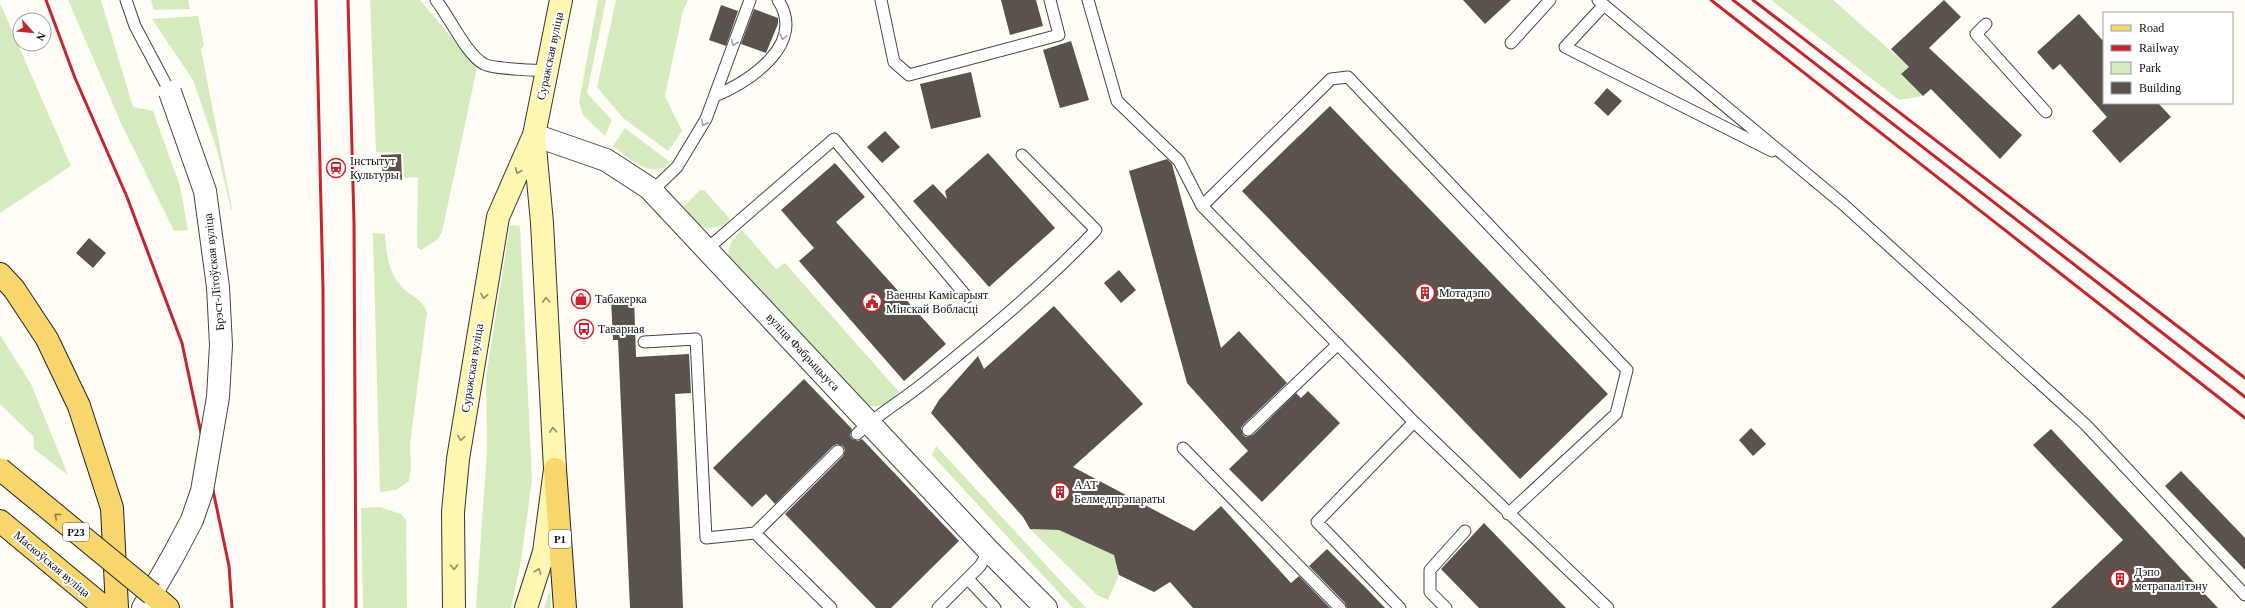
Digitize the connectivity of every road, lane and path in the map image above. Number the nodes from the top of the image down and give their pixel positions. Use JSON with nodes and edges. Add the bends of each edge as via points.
{"nodes":[{"id":1,"x":126,"y":0,"type":"edge"},
{"id":2,"x":436,"y":0,"type":"edge"},
{"id":3,"x":561,"y":0,"type":"edge"},
{"id":4,"x":750,"y":0,"type":"edge"},
{"id":5,"x":778,"y":0,"type":"edge"},
{"id":6,"x":881,"y":0,"type":"edge"},
{"id":7,"x":1050,"y":0,"type":"edge"},
{"id":8,"x":1088,"y":0,"type":"edge"},
{"id":9,"x":1550,"y":0,"type":"edge"},
{"id":10,"x":1601,"y":2,"type":"edge"},
{"id":11,"x":1986,"y":24,"type":"dead end"},
{"id":12,"x":1511,"y":43,"type":"dead end"},
{"id":13,"x":546,"y":71,"type":"junction"},
{"id":14,"x":170,"y":92,"type":"joint"},
{"id":15,"x":715,"y":96,"type":"junction"},
{"id":16,"x":2046,"y":112,"type":"dead end"},
{"id":17,"x":534,"y":135,"type":"junction"},
{"id":18,"x":1022,"y":155,"type":"dead end"},
{"id":19,"x":1789,"y":159,"type":"junction"},
{"id":20,"x":652,"y":191,"type":"junction"},
{"id":21,"x":1202,"y":206,"type":"junction"},
{"id":22,"x":707,"y":249,"type":"junction"},
{"id":23,"x":0,"y":274,"type":"edge"},
{"id":24,"x":967,"y":297,"type":"dead end"},
{"id":25,"x":644,"y":342,"type":"dead end"},
{"id":26,"x":1338,"y":344,"type":"junction"},
{"id":27,"x":1414,"y":422,"type":"junction"},
{"id":28,"x":863,"y":428,"type":"junction"},
{"id":29,"x":1248,"y":430,"type":"dead end"},
{"id":30,"x":1183,"y":448,"type":"dead end"},
{"id":31,"x":838,"y":451,"type":"dead end"},
{"id":32,"x":555,"y":469,"type":"junction"},
{"id":33,"x":0,"y":470,"type":"edge"},
{"id":34,"x":1508,"y":514,"type":"junction"},
{"id":35,"x":0,"y":521,"type":"edge"},
{"id":36,"x":1465,"y":531,"type":"dead end"},
{"id":37,"x":755,"y":533,"type":"junction"},
{"id":38,"x":989,"y":551,"type":"junction"},
{"id":39,"x":968,"y":579,"type":"junction"},
{"id":40,"x":2245,"y":595,"type":"edge"},
{"id":41,"x":154,"y":603,"type":"edge"},
{"id":42,"x":105,"y":608,"type":"edge"},
{"id":43,"x":117,"y":608,"type":"edge"},
{"id":44,"x":454,"y":608,"type":"edge"},
{"id":45,"x":526,"y":608,"type":"edge"},
{"id":46,"x":565,"y":608,"type":"edge"},
{"id":47,"x":831,"y":608,"type":"edge"},
{"id":48,"x":938,"y":608,"type":"edge"},
{"id":49,"x":995,"y":608,"type":"edge"},
{"id":50,"x":1046,"y":608,"type":"edge"},
{"id":51,"x":1340,"y":608,"type":"edge"},
{"id":52,"x":1400,"y":608,"type":"edge"},
{"id":53,"x":1446,"y":608,"type":"edge"},
{"id":54,"x":1608,"y":608,"type":"edge"}],
"edges":[{"from":1,"to":14,"type":"lane","name":"Брэст-Літоўская вуліца","via":[[135,26]]},
{"from":2,"to":13,"type":"lane","via":[[466,46],[485,65]]},
{"from":3,"to":13,"type":"main road","name":"Суражская вуліца","number":"Р1"},
{"from":4,"to":15,"type":"lane","one_way":true},
{"from":5,"to":15,"type":"lane","one_way":true,"via":[[784,9],[786,29],[774,57],[761,68]]},
{"from":6,"to":7,"type":"lane","via":[[894,62],[909,75],[1059,35]]},
{"from":8,"to":21,"type":"lane","via":[[1117,101],[1179,161]]},
{"from":9,"to":12,"type":"lane"},
{"from":10,"to":19,"type":"lane"},
{"from":10,"to":19,"type":"lane","via":[[1565,47]]},
{"from":11,"to":16,"type":"lane","via":[[1976,34]]},
{"from":13,"to":17,"type":"main road","name":"Суражская вуліца","number":"Р1"},
{"from":14,"to":41,"type":"street","name":"Брэст-Літоўская вуліца","bridge":true,"via":[[205,191],[218,287],[221,345],[218,397],[202,491],[192,520]]},
{"from":15,"to":20,"type":"lane","one_way":true,"via":[[706,119],[677,167]]},
{"from":17,"to":20,"type":"street","name":"вуліца Фабрыцыуса","via":[[606,160]]},
{"from":32,"to":17,"type":"main road","name":"Суражская вуліца","number":"Р1","one_way":true,"via":[[542,224]]},
{"from":17,"to":44,"type":"main road","name":"Суражская вуліца","number":"Р1","one_way":true,"via":[[498,217],[472,368],[453,512]]},
{"from":18,"to":28,"type":"lane","via":[[1096,230],[1068,260],[926,381]]},
{"from":19,"to":40,"type":"lane","via":[[1844,205],[2086,425]]},
{"from":20,"to":22,"type":"street","name":"вуліца Фабрыцыуса"},
{"from":21,"to":26,"type":"lane"},
{"from":21,"to":34,"type":"lane","via":[[1331,79],[1348,77],[1627,370],[1616,414]]},
{"from":22,"to":24,"type":"lane","via":[[834,139]]},
{"from":22,"to":28,"type":"street","name":"вуліца Фабрыцыуса"},
{"from":23,"to":43,"type":"main road","via":[[14,289],[47,339],[79,406],[112,508]]},
{"from":25,"to":37,"type":"lane","via":[[696,338],[706,538]]},
{"from":26,"to":27,"type":"lane"},
{"from":26,"to":29,"type":"lane"},
{"from":27,"to":34,"type":"lane"},
{"from":27,"to":52,"type":"lane","via":[[1317,522]]},
{"from":28,"to":38,"type":"street","name":"вуліца Фабрыцыуса"},
{"from":30,"to":51,"type":"lane"},
{"from":31,"to":37,"type":"lane"},
{"from":45,"to":32,"type":"main road","name":"Суражская вуліца","one_way":true,"via":[[544,552]]},
{"from":32,"to":46,"type":"main road","number":"Р1"},
{"from":41,"to":33,"type":"main road","number":"Р23","one_way":true,"bridge":true},
{"from":34,"to":54,"type":"lane"},
{"from":35,"to":42,"type":"main road","name":"Маскоўская вуліца"},
{"from":36,"to":53,"type":"lane","via":[[1430,570],[1430,592]]},
{"from":37,"to":47,"type":"lane"},
{"from":38,"to":39,"type":"lane"},
{"from":38,"to":50,"type":"street","name":"вуліца Фабрыцыуса"},
{"from":39,"to":48,"type":"lane"},
{"from":39,"to":49,"type":"lane"}]}
